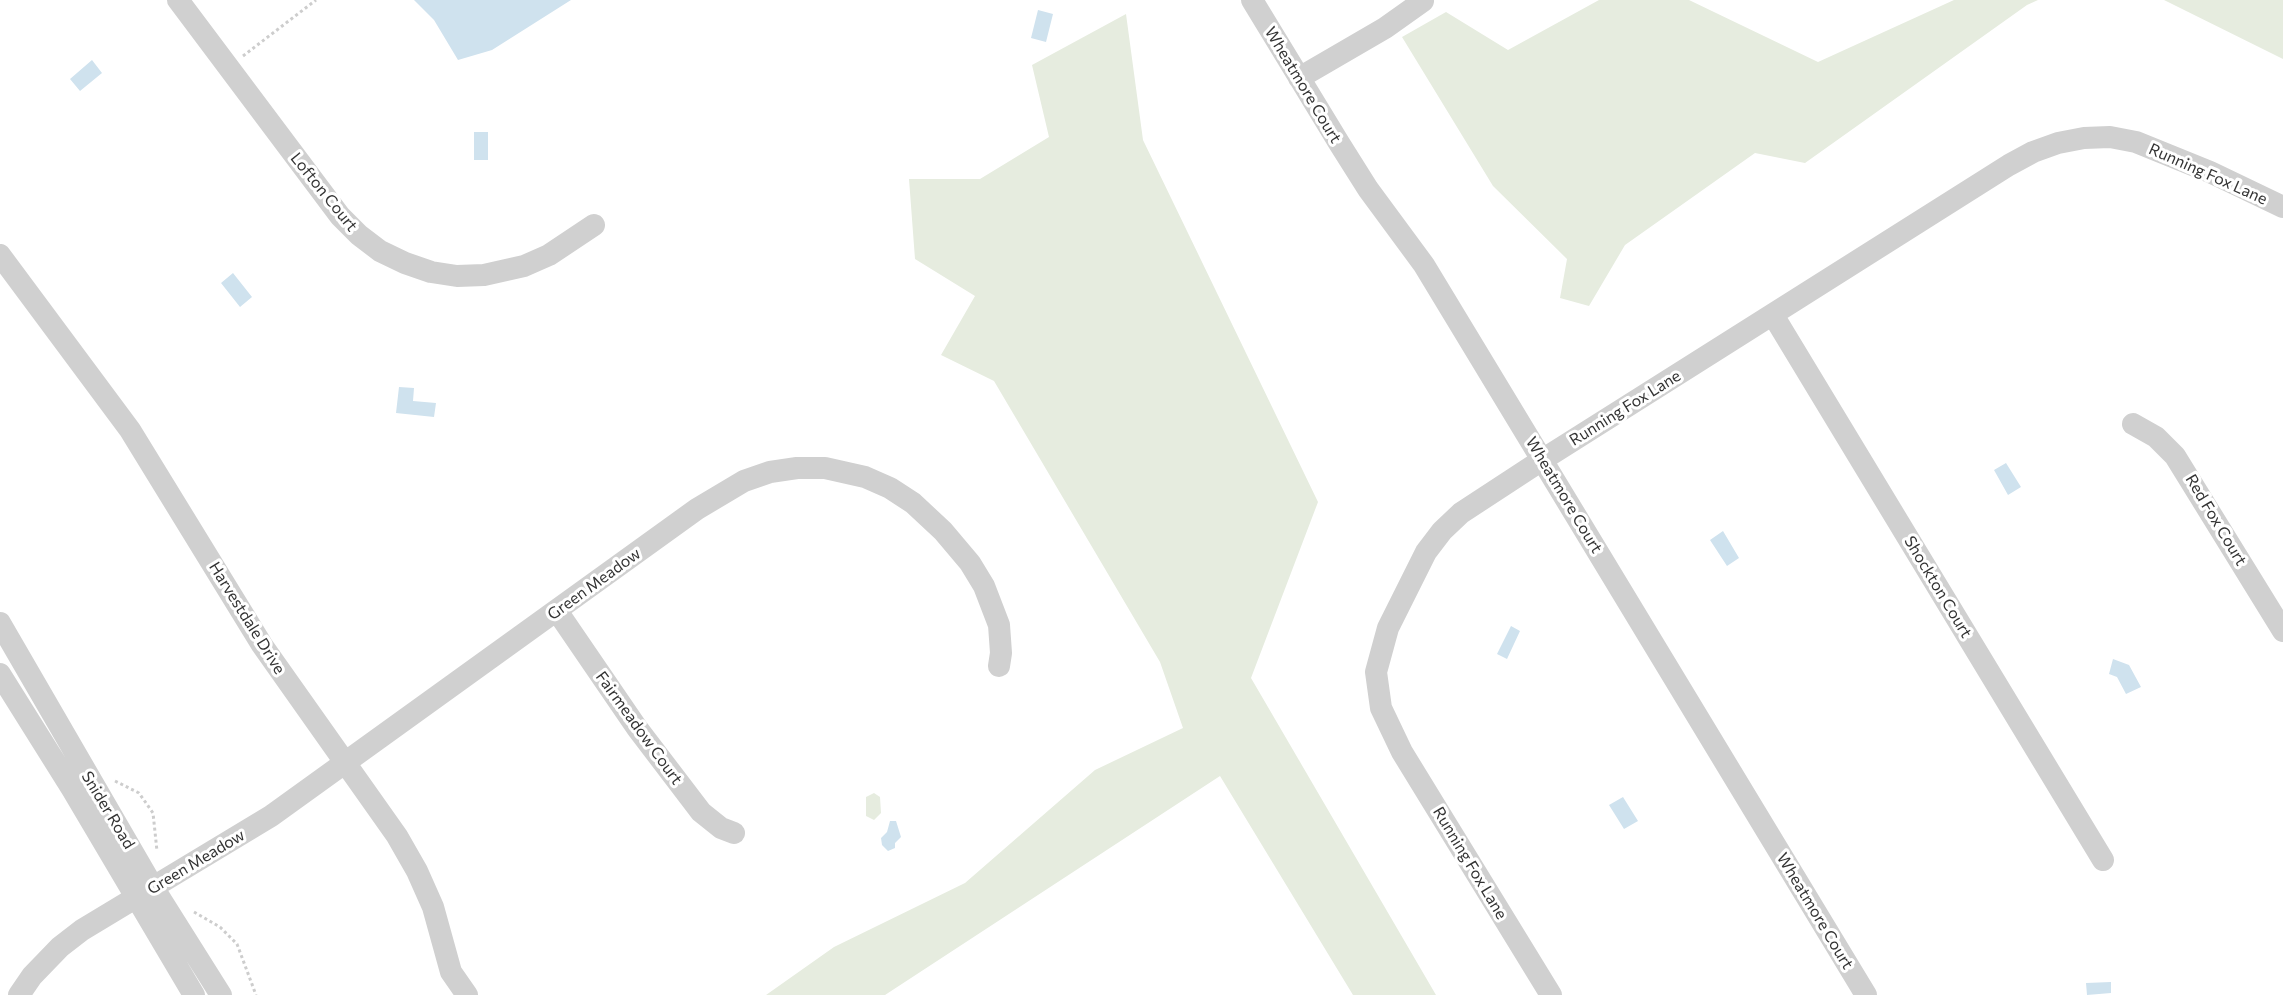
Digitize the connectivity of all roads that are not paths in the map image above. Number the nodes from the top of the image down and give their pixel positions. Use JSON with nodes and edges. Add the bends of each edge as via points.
{"nodes":[{"id":1,"x":178,"y":0,"type":"edge"},
{"id":2,"x":1252,"y":0,"type":"edge"},
{"id":3,"x":1423,"y":1,"type":"edge"},
{"id":4,"x":1299,"y":78,"type":"junction"},
{"id":5,"x":2283,"y":207,"type":"edge"},
{"id":6,"x":594,"y":225,"type":"dead end"},
{"id":7,"x":0,"y":255,"type":"edge"},
{"id":8,"x":1773,"y":315,"type":"junction"},
{"id":9,"x":2133,"y":424,"type":"dead end"},
{"id":10,"x":1542,"y":460,"type":"junction"},
{"id":11,"x":557,"y":611,"type":"junction"},
{"id":12,"x":0,"y":623,"type":"edge"},
{"id":13,"x":2283,"y":631,"type":"edge"},
{"id":14,"x":999,"y":666,"type":"dead end"},
{"id":15,"x":0,"y":674,"type":"edge"},
{"id":16,"x":345,"y":763,"type":"junction"},
{"id":17,"x":734,"y":833,"type":"dead end"},
{"id":18,"x":2103,"y":860,"type":"dead end"},
{"id":19,"x":145,"y":893,"type":"junction"},
{"id":20,"x":18,"y":995,"type":"edge"},
{"id":21,"x":194,"y":995,"type":"edge"},
{"id":22,"x":221,"y":995,"type":"edge"},
{"id":23,"x":467,"y":995,"type":"edge"},
{"id":24,"x":1551,"y":995,"type":"edge"},
{"id":25,"x":1866,"y":995,"type":"edge"}],
"edges":[{"from":1,"to":6,"type":"street","name":"Lofton Court","via":[[340,216],[373,246],[430,272],[458,276],[498,273],[549,255]]},
{"from":2,"to":4,"type":"street","name":"Wheatmore Court"},
{"from":3,"to":4,"type":"street"},
{"from":4,"to":10,"type":"street","name":"Wheatmore Court","via":[[1368,189],[1424,265]]},
{"from":5,"to":8,"type":"street","name":"Running Fox Lane","via":[[2136,142],[2110,137],[2058,143],[2009,165]]},
{"from":7,"to":16,"type":"street","name":"Harvestdale Drive","via":[[130,430],[262,645]]},
{"from":8,"to":10,"type":"street","name":"Running Fox Lane"},
{"from":8,"to":18,"type":"street","name":"Shockton Court"},
{"from":9,"to":13,"type":"street","name":"Red Fox Court","via":[[2156,437],[2175,456]]},
{"from":10,"to":24,"type":"street","name":"Running Fox Lane","via":[[1461,513],[1442,531],[1426,552],[1388,628],[1376,672],[1381,708],[1402,752]]},
{"from":10,"to":25,"type":"street","name":"Wheatmore Court"},
{"from":11,"to":14,"type":"street","name":"Green Meadow","via":[[731,487],[770,472],[825,468],[852,473],[890,488],[944,531],[970,562],[991,598],[1001,639]]},
{"from":11,"to":16,"type":"street","name":"Green Meadow"},
{"from":11,"to":17,"type":"street","name":"Fairmeadow Court","via":[[700,812]]},
{"from":12,"to":19,"type":"street","name":"Snider Road"},
{"from":15,"to":19,"type":"street","name":"Snider Road"},
{"from":16,"to":19,"type":"street","name":"Green Meadow","via":[[271,816]]},
{"from":16,"to":23,"type":"street","name":"Harvestdale Drive","via":[[417,870],[433,907],[451,972]]},
{"from":19,"to":20,"type":"street","name":"Green Meadow","via":[[60,947]]},
{"from":19,"to":21,"type":"street","name":"Snider Road"},
{"from":19,"to":22,"type":"street","name":"Snider Road"}]}
